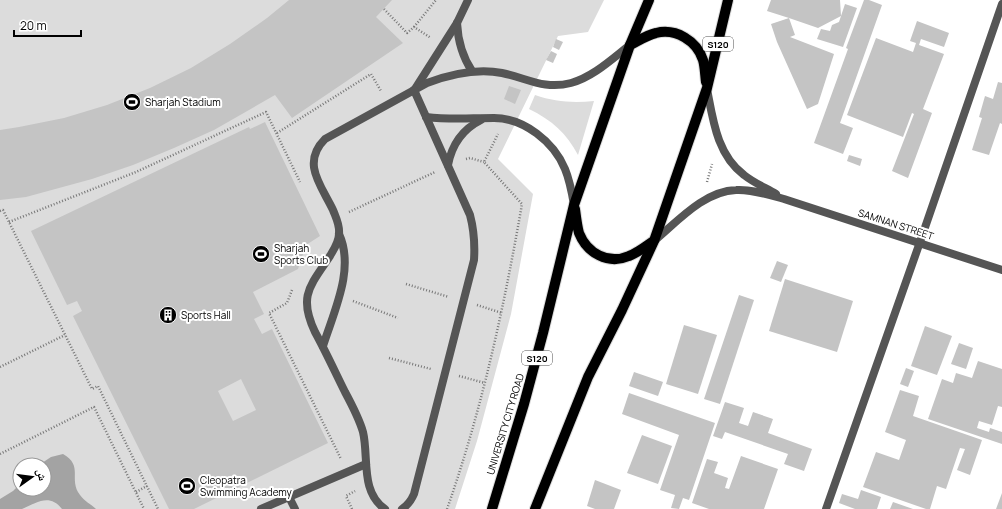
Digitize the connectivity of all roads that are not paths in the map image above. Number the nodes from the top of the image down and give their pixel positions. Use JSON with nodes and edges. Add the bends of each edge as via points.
{"nodes":[{"id":1,"x":468,"y":0,"type":"edge"},
{"id":2,"x":649,"y":0,"type":"edge"},
{"id":3,"x":728,"y":0,"type":"edge"},
{"id":4,"x":1002,"y":4,"type":"edge"},
{"id":5,"x":457,"y":23,"type":"junction"},
{"id":6,"x":630,"y":45,"type":"junction"},
{"id":7,"x":472,"y":71,"type":"junction"},
{"id":8,"x":707,"y":88,"type":"junction"},
{"id":9,"x":414,"y":90,"type":"junction"},
{"id":10,"x":426,"y":116,"type":"junction"},
{"id":11,"x":484,"y":118,"type":"junction"},
{"id":12,"x":448,"y":165,"type":"junction"},
{"id":13,"x":784,"y":199,"type":"junction"},
{"id":14,"x":574,"y":205,"type":"junction"},
{"id":15,"x":339,"y":234,"type":"junction"},
{"id":16,"x":654,"y":241,"type":"junction"},
{"id":17,"x":920,"y":242,"type":"junction"},
{"id":18,"x":1002,"y":270,"type":"edge"},
{"id":19,"x":323,"y":346,"type":"junction"},
{"id":20,"x":366,"y":464,"type":"junction"},
{"id":21,"x":289,"y":497,"type":"junction"},
{"id":22,"x":260,"y":509,"type":"edge"},
{"id":23,"x":295,"y":509,"type":"edge"},
{"id":24,"x":385,"y":509,"type":"edge"},
{"id":25,"x":402,"y":509,"type":"edge"},
{"id":26,"x":492,"y":509,"type":"edge"},
{"id":27,"x":535,"y":509,"type":"edge"},
{"id":28,"x":826,"y":509,"type":"edge"}],
"edges":[{"from":1,"to":5,"type":"street"},
{"from":2,"to":6,"type":"main road"},
{"from":3,"to":8,"type":"main road","number":"S120"},
{"from":4,"to":17,"type":"street"},
{"from":5,"to":7,"type":"street","via":[[459,44]]},
{"from":5,"to":9,"type":"street"},
{"from":6,"to":7,"type":"street","via":[[582,80],[555,86],[535,84],[501,73]]},
{"from":6,"to":8,"type":"main road","via":[[656,33],[678,34],[688,39],[697,47],[703,60]]},
{"from":6,"to":14,"type":"main road","name":"UNIVERSITY CITY ROAD"},
{"from":7,"to":9,"type":"street","via":[[441,78]]},
{"from":8,"to":13,"type":"street","name":"SAMNAN STREET","via":[[718,140],[724,153],[744,175]]},
{"from":8,"to":16,"type":"main road"},
{"from":9,"to":10,"type":"street"},
{"from":9,"to":15,"type":"street","via":[[325,139],[318,146],[314,154],[315,174],[337,218]]},
{"from":10,"to":11,"type":"street","via":[[447,119]]},
{"from":10,"to":12,"type":"street"},
{"from":11,"to":12,"type":"street","via":[[473,124],[456,142],[450,153]]},
{"from":11,"to":14,"type":"street","via":[[516,122],[545,140],[565,168]]},
{"from":12,"to":25,"type":"street","via":[[470,215],[474,237],[474,260],[414,494],[411,501]]},
{"from":13,"to":16,"type":"street","name":"SAMNAN STREET","via":[[751,191],[721,192],[696,206]]},
{"from":13,"to":17,"type":"street","name":"SAMNAN STREET"},
{"from":14,"to":16,"type":"main road","via":[[579,232],[584,243],[604,258],[616,260],[628,257]]},
{"from":14,"to":26,"type":"main road","name":"UNIVERSITY CITY ROAD","number":"S120","via":[[536,361]]},
{"from":15,"to":19,"type":"street","via":[[345,251],[346,269]]},
{"from":15,"to":19,"type":"street","via":[[307,297],[306,308]]},
{"from":16,"to":27,"type":"main road","via":[[588,376]]},
{"from":17,"to":18,"type":"street","name":"SAMNAN STREET"},
{"from":17,"to":28,"type":"street"},
{"from":19,"to":20,"type":"street","via":[[360,424],[365,442]]},
{"from":20,"to":21,"type":"street"},
{"from":20,"to":24,"type":"street","via":[[371,491],[375,500]]},
{"from":21,"to":22,"type":"street"},
{"from":21,"to":23,"type":"street"}]}
